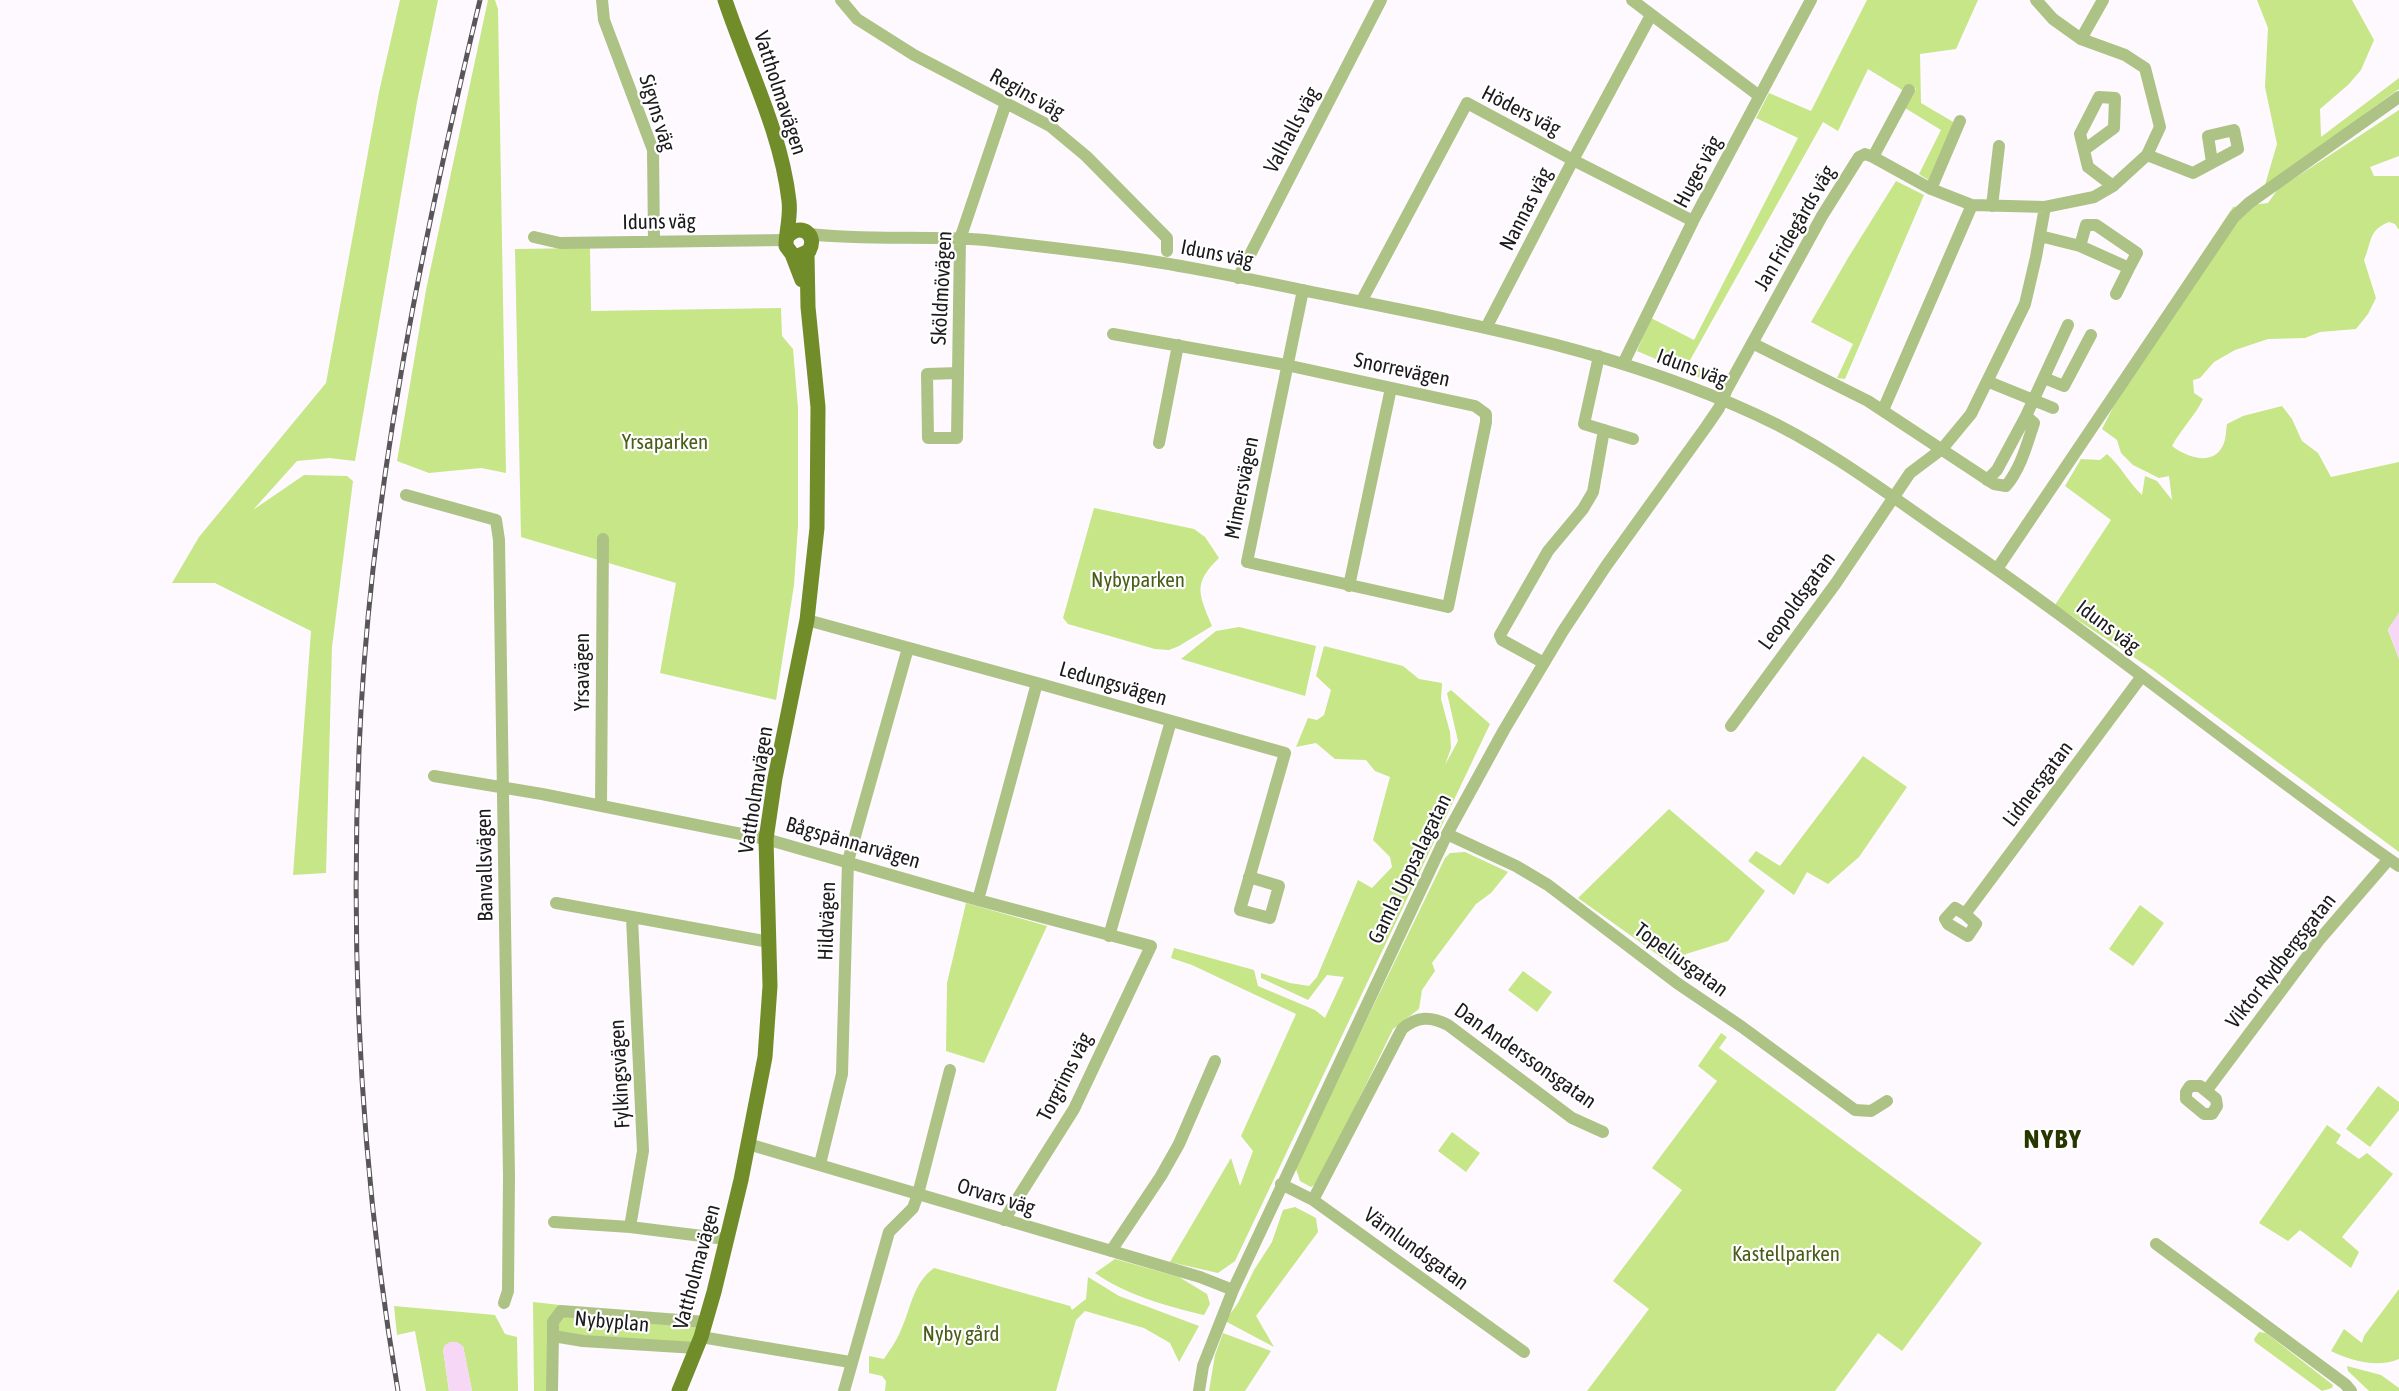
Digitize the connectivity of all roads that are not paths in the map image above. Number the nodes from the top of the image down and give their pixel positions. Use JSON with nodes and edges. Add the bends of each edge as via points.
{"nodes":[{"id":1,"x":602,"y":0,"type":"edge"},
{"id":2,"x":726,"y":0,"type":"edge"},
{"id":3,"x":841,"y":0,"type":"edge"},
{"id":4,"x":1381,"y":0,"type":"edge"},
{"id":5,"x":1632,"y":0,"type":"edge"},
{"id":6,"x":1811,"y":0,"type":"edge"},
{"id":7,"x":2036,"y":0,"type":"edge"},
{"id":8,"x":2103,"y":0,"type":"edge"},
{"id":9,"x":1651,"y":15,"type":"junction"},
{"id":10,"x":2081,"y":39,"type":"junction"},
{"id":11,"x":1909,"y":90,"type":"dead end"},
{"id":12,"x":1758,"y":95,"type":"junction"},
{"id":13,"x":2399,"y":97,"type":"edge"},
{"id":14,"x":1006,"y":104,"type":"junction"},
{"id":15,"x":1960,"y":121,"type":"dead end"},
{"id":16,"x":1999,"y":146,"type":"dead end"},
{"id":17,"x":2084,"y":150,"type":"dead end"},
{"id":18,"x":2147,"y":155,"type":"junction"},
{"id":19,"x":1873,"y":158,"type":"junction"},
{"id":20,"x":1573,"y":160,"type":"junction"},
{"id":21,"x":2212,"y":162,"type":"dead end"},
{"id":22,"x":2113,"y":186,"type":"junction"},
{"id":23,"x":1931,"y":189,"type":"junction"},
{"id":24,"x":1972,"y":205,"type":"junction"},
{"id":25,"x":1992,"y":206,"type":"junction"},
{"id":26,"x":2045,"y":207,"type":"junction"},
{"id":27,"x":1693,"y":221,"type":"junction"},
{"id":28,"x":2040,"y":236,"type":"junction"},
{"id":29,"x":534,"y":237,"type":"dead end"},
{"id":30,"x":960,"y":238,"type":"junction"},
{"id":31,"x":654,"y":241,"type":"junction"},
{"id":32,"x":800,"y":242,"type":"junction"},
{"id":33,"x":2079,"y":246,"type":"junction"},
{"id":34,"x":1167,"y":251,"type":"dead end"},
{"id":35,"x":2130,"y":268,"type":"junction"},
{"id":36,"x":1238,"y":278,"type":"junction"},
{"id":37,"x":1303,"y":290,"type":"junction"},
{"id":38,"x":2116,"y":294,"type":"dead end"},
{"id":39,"x":1360,"y":302,"type":"junction"},
{"id":40,"x":2068,"y":325,"type":"dead end"},
{"id":41,"x":1487,"y":327,"type":"junction"},
{"id":42,"x":1113,"y":334,"type":"dead end"},
{"id":43,"x":2091,"y":335,"type":"dead end"},
{"id":44,"x":1752,"y":344,"type":"junction"},
{"id":45,"x":1178,"y":345,"type":"junction"},
{"id":46,"x":1599,"y":356,"type":"junction"},
{"id":47,"x":1623,"y":363,"type":"junction"},
{"id":48,"x":1286,"y":365,"type":"junction"},
{"id":49,"x":958,"y":373,"type":"junction"},
{"id":50,"x":2044,"y":378,"type":"junction"},
{"id":51,"x":1989,"y":382,"type":"junction"},
{"id":52,"x":1391,"y":388,"type":"junction"},
{"id":53,"x":1722,"y":400,"type":"junction"},
{"id":54,"x":2033,"y":400,"type":"junction"},
{"id":55,"x":2053,"y":408,"type":"dead end"},
{"id":56,"x":1883,"y":410,"type":"junction"},
{"id":57,"x":2026,"y":416,"type":"junction"},
{"id":58,"x":1604,"y":430,"type":"junction"},
{"id":59,"x":1633,"y":439,"type":"dead end"},
{"id":60,"x":1159,"y":443,"type":"dead end"},
{"id":61,"x":1942,"y":449,"type":"junction"},
{"id":62,"x":1987,"y":480,"type":"junction"},
{"id":63,"x":406,"y":495,"type":"dead end"},
{"id":64,"x":1892,"y":498,"type":"junction"},
{"id":65,"x":603,"y":539,"type":"dead end"},
{"id":66,"x":1997,"y":569,"type":"junction"},
{"id":67,"x":1349,"y":586,"type":"junction"},
{"id":68,"x":1448,"y":607,"type":"joint"},
{"id":69,"x":807,"y":620,"type":"junction"},
{"id":70,"x":908,"y":648,"type":"junction"},
{"id":71,"x":1544,"y":663,"type":"junction"},
{"id":72,"x":2142,"y":676,"type":"junction"},
{"id":73,"x":1037,"y":683,"type":"junction"},
{"id":74,"x":1171,"y":721,"type":"junction"},
{"id":75,"x":1731,"y":726,"type":"dead end"},
{"id":76,"x":434,"y":776,"type":"dead end"},
{"id":77,"x":503,"y":788,"type":"junction"},
{"id":78,"x":601,"y":806,"type":"junction"},
{"id":79,"x":1447,"y":834,"type":"junction"},
{"id":80,"x":766,"y":839,"type":"junction"},
{"id":81,"x":848,"y":861,"type":"junction"},
{"id":82,"x":2394,"y":862,"type":"edge"},
{"id":83,"x":1250,"y":877,"type":"dead end"},
{"id":84,"x":978,"y":900,"type":"junction"},
{"id":85,"x":556,"y":903,"type":"dead end"},
{"id":86,"x":1965,"y":914,"type":"dead end"},
{"id":87,"x":632,"y":918,"type":"junction"},
{"id":88,"x":1109,"y":936,"type":"junction"},
{"id":89,"x":769,"y":942,"type":"junction"},
{"id":90,"x":1150,"y":946,"type":"joint"},
{"id":91,"x":1215,"y":1061,"type":"dead end"},
{"id":92,"x":950,"y":1070,"type":"dead end"},
{"id":93,"x":2207,"y":1090,"type":"dead end"},
{"id":94,"x":1887,"y":1101,"type":"dead end"},
{"id":95,"x":1603,"y":1132,"type":"dead end"},
{"id":96,"x":748,"y":1144,"type":"junction"},
{"id":97,"x":820,"y":1164,"type":"junction"},
{"id":98,"x":1281,"y":1184,"type":"junction"},
{"id":99,"x":918,"y":1194,"type":"junction"},
{"id":100,"x":1313,"y":1200,"type":"junction"},
{"id":101,"x":1004,"y":1220,"type":"junction"},
{"id":102,"x":554,"y":1222,"type":"dead end"},
{"id":103,"x":630,"y":1227,"type":"junction"},
{"id":104,"x":726,"y":1239,"type":"junction"},
{"id":105,"x":2156,"y":1244,"type":"dead end"},
{"id":106,"x":1111,"y":1251,"type":"junction"},
{"id":107,"x":1233,"y":1290,"type":"junction"},
{"id":108,"x":504,"y":1303,"type":"dead end"},
{"id":109,"x":706,"y":1322,"type":"junction"},
{"id":110,"x":553,"y":1336,"type":"junction"},
{"id":111,"x":699,"y":1343,"type":"junction"},
{"id":112,"x":1524,"y":1352,"type":"dead end"},
{"id":113,"x":850,"y":1362,"type":"junction"},
{"id":114,"x":552,"y":1391,"type":"edge"},
{"id":115,"x":679,"y":1391,"type":"edge"},
{"id":116,"x":844,"y":1391,"type":"edge"},
{"id":117,"x":1199,"y":1391,"type":"edge"},
{"id":118,"x":2351,"y":1391,"type":"edge"}],
"edges":[{"from":1,"to":31,"type":"street","name":"Sigyns väg","via":[[604,20],[653,150]]},
{"from":2,"to":32,"type":"main road","name":"Vattholmavägen","via":[[765,104]]},
{"from":3,"to":14,"type":"street","name":"Regins väg","via":[[857,19],[910,53]]},
{"from":4,"to":36,"type":"street","name":"Valhalls väg"},
{"from":5,"to":9,"type":"street"},
{"from":6,"to":12,"type":"street","name":"Huges väg"},
{"from":7,"to":10,"type":"street","via":[[2053,19]]},
{"from":8,"to":10,"type":"street"},
{"from":9,"to":12,"type":"street"},
{"from":9,"to":20,"type":"street","name":"Nannas väg"},
{"from":10,"to":18,"type":"street","via":[[2125,55],[2145,68],[2160,127]]},
{"from":11,"to":19,"type":"street"},
{"from":12,"to":27,"type":"street","name":"Huges väg"},
{"from":13,"to":66,"type":"street","via":[[2234,217]]},
{"from":14,"to":30,"type":"street","name":"Sköldmövägen"},
{"from":14,"to":34,"type":"street","name":"Regins väg","via":[[1050,126],[1086,156],[1167,238]]},
{"from":15,"to":23,"type":"street"},
{"from":16,"to":25,"type":"street"},
{"from":17,"to":22,"type":"street","via":[[2088,167]]},
{"from":18,"to":21,"type":"street","via":[[2193,173]]},
{"from":18,"to":22,"type":"street"},
{"from":19,"to":23,"type":"street"},
{"from":19,"to":44,"type":"street","name":"Jan Fridegårds väg","via":[[1865,154],[1859,157]]},
{"from":20,"to":27,"type":"street","name":"Höders väg"},
{"from":20,"to":39,"type":"street","name":"Höders väg","via":[[1467,103]]},
{"from":20,"to":41,"type":"street","name":"Nannas väg"},
{"from":22,"to":26,"type":"street","via":[[2094,197]]},
{"from":23,"to":24,"type":"street"},
{"from":24,"to":25,"type":"street"},
{"from":24,"to":56,"type":"street"},
{"from":25,"to":26,"type":"street"},
{"from":26,"to":28,"type":"street","name":"Leopoldsgatan"},
{"from":27,"to":47,"type":"street","name":"Huges väg"},
{"from":28,"to":33,"type":"street"},
{"from":28,"to":51,"type":"street","name":"Leopoldsgatan","via":[[2025,304]]},
{"from":29,"to":31,"type":"street","name":"Iduns väg","via":[[560,243]]},
{"from":30,"to":32,"type":"street","name":"Iduns väg"},
{"from":30,"to":36,"type":"street","name":"Iduns väg","via":[[1119,256]]},
{"from":30,"to":49,"type":"street","name":"Sköldmövägen"},
{"from":31,"to":32,"type":"street","name":"Iduns väg"},
{"from":32,"to":69,"type":"main road","name":"Vattholmavägen","via":[[818,406],[817,528]]},
{"from":33,"to":35,"type":"street"},
{"from":33,"to":35,"type":"street","via":[[2086,225],[2096,225],[2137,253]]},
{"from":35,"to":38,"type":"street"},
{"from":36,"to":37,"type":"street","name":"Iduns väg"},
{"from":37,"to":39,"type":"street","name":"Iduns väg"},
{"from":37,"to":48,"type":"street","name":"Mimersvägen"},
{"from":39,"to":41,"type":"street","name":"Iduns väg"},
{"from":40,"to":50,"type":"street"},
{"from":41,"to":46,"type":"street","name":"Iduns väg"},
{"from":42,"to":45,"type":"street","name":"Snorrevägen"},
{"from":43,"to":50,"type":"street","via":[[2064,386]]},
{"from":44,"to":53,"type":"street","name":"Jan Fridegårds väg"},
{"from":44,"to":56,"type":"street"},
{"from":45,"to":48,"type":"street","name":"Snorrevägen"},
{"from":45,"to":60,"type":"street"},
{"from":46,"to":47,"type":"street","name":"Iduns väg"},
{"from":46,"to":58,"type":"street","via":[[1584,424]]},
{"from":47,"to":53,"type":"street","name":"Iduns väg"},
{"from":48,"to":52,"type":"street","name":"Snorrevägen"},
{"from":48,"to":67,"type":"street","name":"Mimersvägen","via":[[1247,562]]},
{"from":49,"to":49,"type":"street","name":"Sköldmövägen","via":[[927,374],[928,438],[957,438]]},
{"from":50,"to":54,"type":"street"},
{"from":51,"to":54,"type":"street"},
{"from":51,"to":61,"type":"street","name":"Leopoldsgatan","via":[[1971,414]]},
{"from":52,"to":67,"type":"street"},
{"from":52,"to":68,"type":"street","name":"Snorrevägen","via":[[1475,406],[1486,414]]},
{"from":53,"to":64,"type":"street","name":"Iduns väg","via":[[1808,444]]},
{"from":53,"to":71,"type":"street","name":"Gamla Uppsalagatan","via":[[1672,477],[1606,566]]},
{"from":54,"to":55,"type":"street"},
{"from":54,"to":57,"type":"street"},
{"from":56,"to":61,"type":"street"},
{"from":57,"to":62,"type":"street","via":[[1997,470]]},
{"from":57,"to":62,"type":"street","via":[[2034,423],[2013,478],[2006,486]]},
{"from":58,"to":59,"type":"street"},
{"from":58,"to":71,"type":"street","via":[[1593,492],[1548,551],[1500,635],[1502,640]]},
{"from":61,"to":62,"type":"street"},
{"from":61,"to":64,"type":"street","name":"Leopoldsgatan","via":[[1910,473]]},
{"from":63,"to":77,"type":"street","name":"Banvallsvägen","via":[[494,514],[499,540]]},
{"from":64,"to":66,"type":"street","name":"Iduns väg"},
{"from":64,"to":75,"type":"street","name":"Leopoldsgatan","via":[[1836,583]]},
{"from":65,"to":78,"type":"street","name":"Yrsavägen"},
{"from":66,"to":72,"type":"street","name":"Iduns väg"},
{"from":67,"to":68,"type":"street","name":"Mimersvägen"},
{"from":69,"to":70,"type":"street","name":"Ledungsvägen"},
{"from":69,"to":80,"type":"main road","name":"Vattholmavägen"},
{"from":70,"to":73,"type":"street","name":"Ledungsvägen"},
{"from":70,"to":81,"type":"street","name":"Hildvägen"},
{"from":71,"to":79,"type":"street","name":"Gamla Uppsalagatan"},
{"from":72,"to":82,"type":"street","name":"Iduns väg"},
{"from":72,"to":86,"type":"street","name":"Lidnersgatan"},
{"from":73,"to":74,"type":"street","name":"Ledungsvägen"},
{"from":73,"to":84,"type":"street"},
{"from":74,"to":83,"type":"street","name":"Ledungsvägen","via":[[1285,753]]},
{"from":74,"to":88,"type":"street"},
{"from":76,"to":77,"type":"street","name":"Bågspännarvägen"},
{"from":77,"to":78,"type":"street","name":"Bågspännarvägen"},
{"from":77,"to":108,"type":"street","name":"Banvallsvägen","via":[[509,1176],[508,1291]]},
{"from":78,"to":80,"type":"street","name":"Bågspännarvägen"},
{"from":79,"to":94,"type":"street","name":"Topeliusgatan","via":[[1548,885],[1677,983],[1856,1110],[1870,1111]]},
{"from":79,"to":98,"type":"street","name":"Gamla Uppsalagatan"},
{"from":80,"to":81,"type":"street","name":"Bågspännarvägen"},
{"from":80,"to":89,"type":"main road","name":"Vattholmavägen"},
{"from":81,"to":84,"type":"street","name":"Bågspännarvägen"},
{"from":81,"to":97,"type":"street","name":"Hildvägen","via":[[842,1074]]},
{"from":82,"to":93,"type":"street","name":"Viktor Rydbergsgatan","via":[[2320,939]]},
{"from":84,"to":88,"type":"street","name":"Bågspännarvägen"},
{"from":85,"to":87,"type":"street"},
{"from":87,"to":89,"type":"street"},
{"from":87,"to":103,"type":"street","name":"Fylkingsvägen","via":[[643,1151]]},
{"from":88,"to":90,"type":"street","name":"Bågspännarvägen"},
{"from":89,"to":96,"type":"main road","name":"Vattholmavägen","via":[[765,1057]]},
{"from":90,"to":101,"type":"street","name":"Torgrims väg","via":[[1074,1109]]},
{"from":91,"to":106,"type":"street","via":[[1179,1144]]},
{"from":92,"to":99,"type":"street"},
{"from":95,"to":100,"type":"street","name":"Dan Anderssonsgatan","via":[[1572,1118],[1448,1025],[1424,1017],[1402,1029]]},
{"from":96,"to":97,"type":"street","name":"Orvars väg"},
{"from":96,"to":104,"type":"main road","name":"Vattholmavägen"},
{"from":97,"to":99,"type":"street","name":"Orvars väg"},
{"from":98,"to":100,"type":"street","name":"Värnlundsgatan"},
{"from":98,"to":107,"type":"street","name":"Gamla Uppsalagatan"},
{"from":99,"to":101,"type":"street","name":"Orvars väg"},
{"from":99,"to":113,"type":"street","via":[[913,1208],[889,1232]]},
{"from":100,"to":112,"type":"street","name":"Värnlundsgatan"},
{"from":101,"to":106,"type":"street","name":"Orvars väg"},
{"from":102,"to":103,"type":"street"},
{"from":103,"to":104,"type":"street"},
{"from":104,"to":109,"type":"main road","name":"Vattholmavägen"},
{"from":105,"to":118,"type":"street"},
{"from":106,"to":107,"type":"street","name":"Orvars väg"},
{"from":107,"to":117,"type":"street","name":"Gamla Uppsalagatan","via":[[1203,1366]]},
{"from":109,"to":110,"type":"street","name":"Nybyplan","via":[[561,1311],[553,1322]]},
{"from":109,"to":111,"type":"main road","name":"Vattholmavägen"},
{"from":110,"to":111,"type":"street","name":"Nybyplan","via":[[583,1341]]},
{"from":110,"to":114,"type":"street"},
{"from":111,"to":113,"type":"street","name":"Nybyplan"},
{"from":111,"to":115,"type":"main road","name":"Vattholmavägen"},
{"from":113,"to":116,"type":"street"}]}
